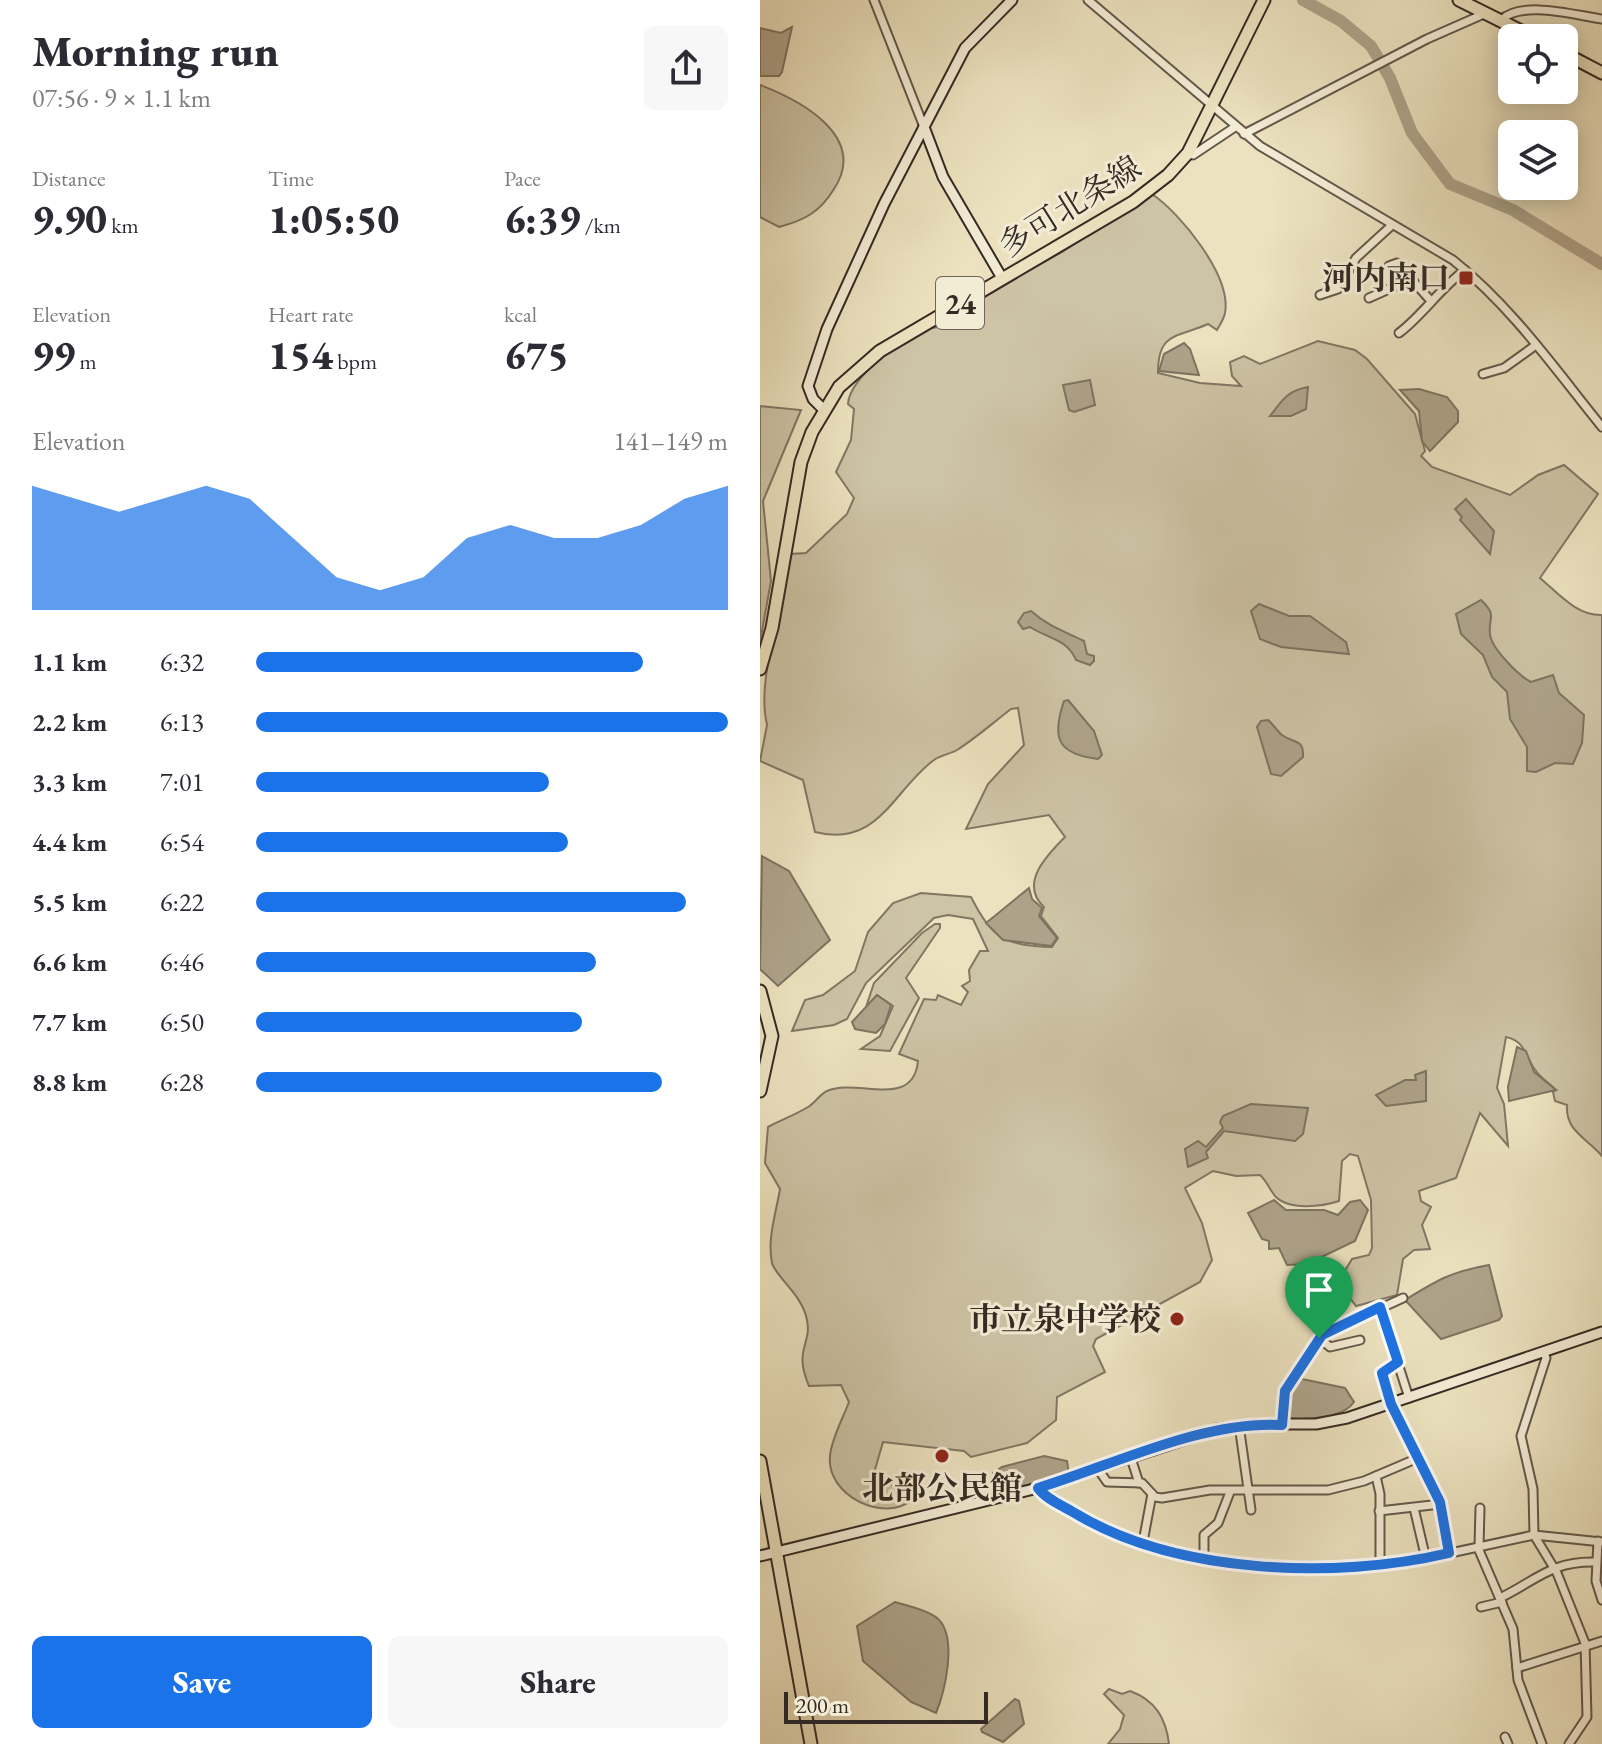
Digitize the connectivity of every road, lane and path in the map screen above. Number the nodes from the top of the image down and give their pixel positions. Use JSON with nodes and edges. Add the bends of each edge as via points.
{"nodes":[{"id":1,"x":874,"y":0,"type":"edge"},
{"id":2,"x":1088,"y":0,"type":"edge"},
{"id":3,"x":1264,"y":0,"type":"edge"},
{"id":4,"x":1459,"y":0,"type":"edge"},
{"id":5,"x":1011,"y":1,"type":"edge"},
{"id":6,"x":1486,"y":13,"type":"junction"},
{"id":7,"x":1602,"y":19,"type":"edge"},
{"id":8,"x":1501,"y":20,"type":"junction"},
{"id":9,"x":1509,"y":24,"type":"edge"},
{"id":10,"x":1578,"y":60,"type":"edge"},
{"id":11,"x":1602,"y":73,"type":"edge"},
{"id":12,"x":1212,"y":107,"type":"junction"},
{"id":13,"x":924,"y":127,"type":"junction"},
{"id":14,"x":1235,"y":127,"type":"junction"},
{"id":15,"x":1244,"y":134,"type":"junction"},
{"id":16,"x":1188,"y":153,"type":"junction"},
{"id":17,"x":1391,"y":226,"type":"junction"},
{"id":18,"x":1389,"y":266,"type":"dead end"},
{"id":19,"x":1469,"y":270,"type":"junction"},
{"id":20,"x":1002,"y":278,"type":"junction"},
{"id":21,"x":1411,"y":279,"type":"junction"},
{"id":22,"x":1320,"y":295,"type":"dead end"},
{"id":23,"x":1369,"y":298,"type":"dead end"},
{"id":24,"x":1431,"y":301,"type":"junction"},
{"id":25,"x":1399,"y":333,"type":"dead end"},
{"id":26,"x":1536,"y":345,"type":"junction"},
{"id":27,"x":1483,"y":374,"type":"dead end"},
{"id":28,"x":824,"y":410,"type":"junction"},
{"id":29,"x":1602,"y":427,"type":"edge"},
{"id":30,"x":760,"y":669,"type":"edge"},
{"id":31,"x":760,"y":991,"type":"edge"},
{"id":32,"x":760,"y":1091,"type":"edge"},
{"id":33,"x":1403,"y":1298,"type":"dead end"},
{"id":34,"x":1380,"y":1307,"type":"junction"},
{"id":35,"x":1602,"y":1332,"type":"edge"},
{"id":36,"x":1319,"y":1338,"type":"junction"},
{"id":37,"x":1360,"y":1340,"type":"dead end"},
{"id":38,"x":1544,"y":1352,"type":"junction"},
{"id":39,"x":1398,"y":1362,"type":"junction"},
{"id":40,"x":1409,"y":1398,"type":"junction"},
{"id":41,"x":1391,"y":1404,"type":"junction"},
{"id":42,"x":1239,"y":1425,"type":"junction"},
{"id":43,"x":1282,"y":1425,"type":"junction"},
{"id":44,"x":1131,"y":1458,"type":"junction"},
{"id":45,"x":1418,"y":1458,"type":"junction"},
{"id":46,"x":760,"y":1461,"type":"edge"},
{"id":47,"x":1098,"y":1469,"type":"junction"},
{"id":48,"x":1376,"y":1476,"type":"junction"},
{"id":49,"x":1139,"y":1483,"type":"junction"},
{"id":50,"x":1038,"y":1488,"type":"junction"},
{"id":51,"x":1249,"y":1491,"type":"junction"},
{"id":52,"x":1230,"y":1492,"type":"junction"},
{"id":53,"x":1152,"y":1494,"type":"junction"},
{"id":54,"x":1441,"y":1504,"type":"junction"},
{"id":55,"x":1414,"y":1508,"type":"junction"},
{"id":56,"x":1480,"y":1508,"type":"dead end"},
{"id":57,"x":1251,"y":1510,"type":"dead end"},
{"id":58,"x":1379,"y":1511,"type":"junction"},
{"id":59,"x":1534,"y":1535,"type":"junction"},
{"id":60,"x":1143,"y":1542,"type":"junction"},
{"id":61,"x":1600,"y":1542,"type":"edge"},
{"id":62,"x":1479,"y":1547,"type":"junction"},
{"id":63,"x":777,"y":1553,"type":"junction"},
{"id":64,"x":1449,"y":1553,"type":"junction"},
{"id":65,"x":760,"y":1556,"type":"edge"},
{"id":66,"x":1204,"y":1559,"type":"junction"},
{"id":67,"x":1426,"y":1559,"type":"junction"},
{"id":68,"x":1595,"y":1562,"type":"junction"},
{"id":69,"x":1380,"y":1566,"type":"junction"},
{"id":70,"x":1553,"y":1568,"type":"junction"},
{"id":71,"x":1602,"y":1599,"type":"edge"},
{"id":72,"x":1501,"y":1600,"type":"junction"},
{"id":73,"x":1481,"y":1607,"type":"dead end"},
{"id":74,"x":1602,"y":1641,"type":"edge"},
{"id":75,"x":1586,"y":1647,"type":"junction"},
{"id":76,"x":1517,"y":1668,"type":"junction"},
{"id":77,"x":811,"y":1744,"type":"edge"},
{"id":78,"x":1542,"y":1744,"type":"edge"},
{"id":79,"x":1569,"y":1744,"type":"edge"}],
"edges":[{"from":1,"to":13,"type":"street"},
{"from":2,"to":12,"type":"street"},
{"from":3,"to":12,"type":"main road","name":"多可北条線","number":"24"},
{"from":4,"to":6,"type":"main road"},
{"from":5,"to":13,"type":"main road","via":[[965,48]]},
{"from":6,"to":8,"type":"main road"},
{"from":6,"to":15,"type":"street"},
{"from":7,"to":8,"type":"street","via":[[1529,9],[1508,12]]},
{"from":8,"to":9,"type":"main road"},
{"from":10,"to":11,"type":"main road"},
{"from":12,"to":14,"type":"street"},
{"from":12,"to":16,"type":"main road","name":"多可北条線","number":"24"},
{"from":13,"to":20,"type":"main road","via":[[943,177]]},
{"from":13,"to":28,"type":"main road","via":[[827,329],[808,386]]},
{"from":14,"to":15,"type":"street"},
{"from":14,"to":16,"type":"street","via":[[1193,155]]},
{"from":15,"to":17,"type":"street"},
{"from":16,"to":20,"type":"main road","name":"多可北条線","number":"24","via":[[1133,202]]},
{"from":17,"to":19,"type":"street"},
{"from":17,"to":22,"type":"street","via":[[1356,258],[1338,289]]},
{"from":18,"to":21,"type":"street","via":[[1397,263]]},
{"from":19,"to":24,"type":"street"},
{"from":19,"to":26,"type":"street"},
{"from":20,"to":28,"type":"main road","name":"多可北条線","number":"24","via":[[880,351],[839,387]]},
{"from":21,"to":23,"type":"street"},
{"from":21,"to":24,"type":"street"},
{"from":24,"to":25,"type":"street","via":[[1425,313]]},
{"from":26,"to":27,"type":"street","via":[[1504,368]]},
{"from":26,"to":29,"type":"street"},
{"from":28,"to":30,"type":"main road","name":"多可北条線","number":"24","via":[[794,488],[772,628]]},
{"from":31,"to":32,"type":"main road","via":[[772,1036]]},
{"from":33,"to":34,"type":"street"},
{"from":34,"to":36,"type":"street"},
{"from":34,"to":39,"type":"street"},
{"from":35,"to":38,"type":"main road"},
{"from":36,"to":37,"type":"street","via":[[1330,1347]]},
{"from":36,"to":43,"type":"street","via":[[1285,1391]]},
{"from":38,"to":40,"type":"main road"},
{"from":38,"to":59,"type":"street","via":[[1521,1436],[1533,1489]]},
{"from":39,"to":40,"type":"street"},
{"from":39,"to":41,"type":"street","via":[[1382,1373]]},
{"from":40,"to":41,"type":"main road"},
{"from":41,"to":43,"type":"main road","via":[[1331,1421]]},
{"from":41,"to":45,"type":"street"},
{"from":42,"to":43,"type":"main road"},
{"from":42,"to":44,"type":"main road"},
{"from":42,"to":51,"type":"street"},
{"from":44,"to":47,"type":"main road"},
{"from":44,"to":49,"type":"street"},
{"from":45,"to":48,"type":"street"},
{"from":45,"to":54,"type":"street"},
{"from":46,"to":63,"type":"main road"},
{"from":47,"to":49,"type":"street","via":[[1107,1482]]},
{"from":47,"to":50,"type":"main road"},
{"from":48,"to":51,"type":"street","via":[[1328,1490]]},
{"from":48,"to":58,"type":"street"},
{"from":49,"to":53,"type":"street"},
{"from":50,"to":60,"type":"street","via":[[1104,1531]]},
{"from":50,"to":63,"type":"main road"},
{"from":51,"to":52,"type":"street"},
{"from":51,"to":57,"type":"street"},
{"from":52,"to":53,"type":"street","via":[[1162,1498]]},
{"from":52,"to":66,"type":"street","via":[[1218,1523],[1204,1535]]},
{"from":53,"to":60,"type":"street"},
{"from":54,"to":55,"type":"street"},
{"from":54,"to":64,"type":"street"},
{"from":55,"to":58,"type":"street"},
{"from":55,"to":67,"type":"street"},
{"from":56,"to":62,"type":"street"},
{"from":58,"to":69,"type":"street"},
{"from":59,"to":61,"type":"street"},
{"from":59,"to":62,"type":"street"},
{"from":59,"to":70,"type":"street"},
{"from":60,"to":66,"type":"street"},
{"from":61,"to":68,"type":"street"},
{"from":62,"to":64,"type":"street"},
{"from":62,"to":72,"type":"street"},
{"from":63,"to":65,"type":"main road"},
{"from":63,"to":77,"type":"main road"},
{"from":64,"to":67,"type":"street"},
{"from":66,"to":69,"type":"street","via":[[1243,1565]]},
{"from":67,"to":69,"type":"street"},
{"from":68,"to":70,"type":"street"},
{"from":68,"to":71,"type":"street"},
{"from":70,"to":72,"type":"street"},
{"from":70,"to":75,"type":"street"},
{"from":72,"to":73,"type":"street"},
{"from":72,"to":76,"type":"street","via":[[1513,1629]]},
{"from":74,"to":75,"type":"street"},
{"from":75,"to":76,"type":"street"},
{"from":75,"to":79,"type":"street","via":[[1587,1717]]},
{"from":76,"to":78,"type":"street"}]}
